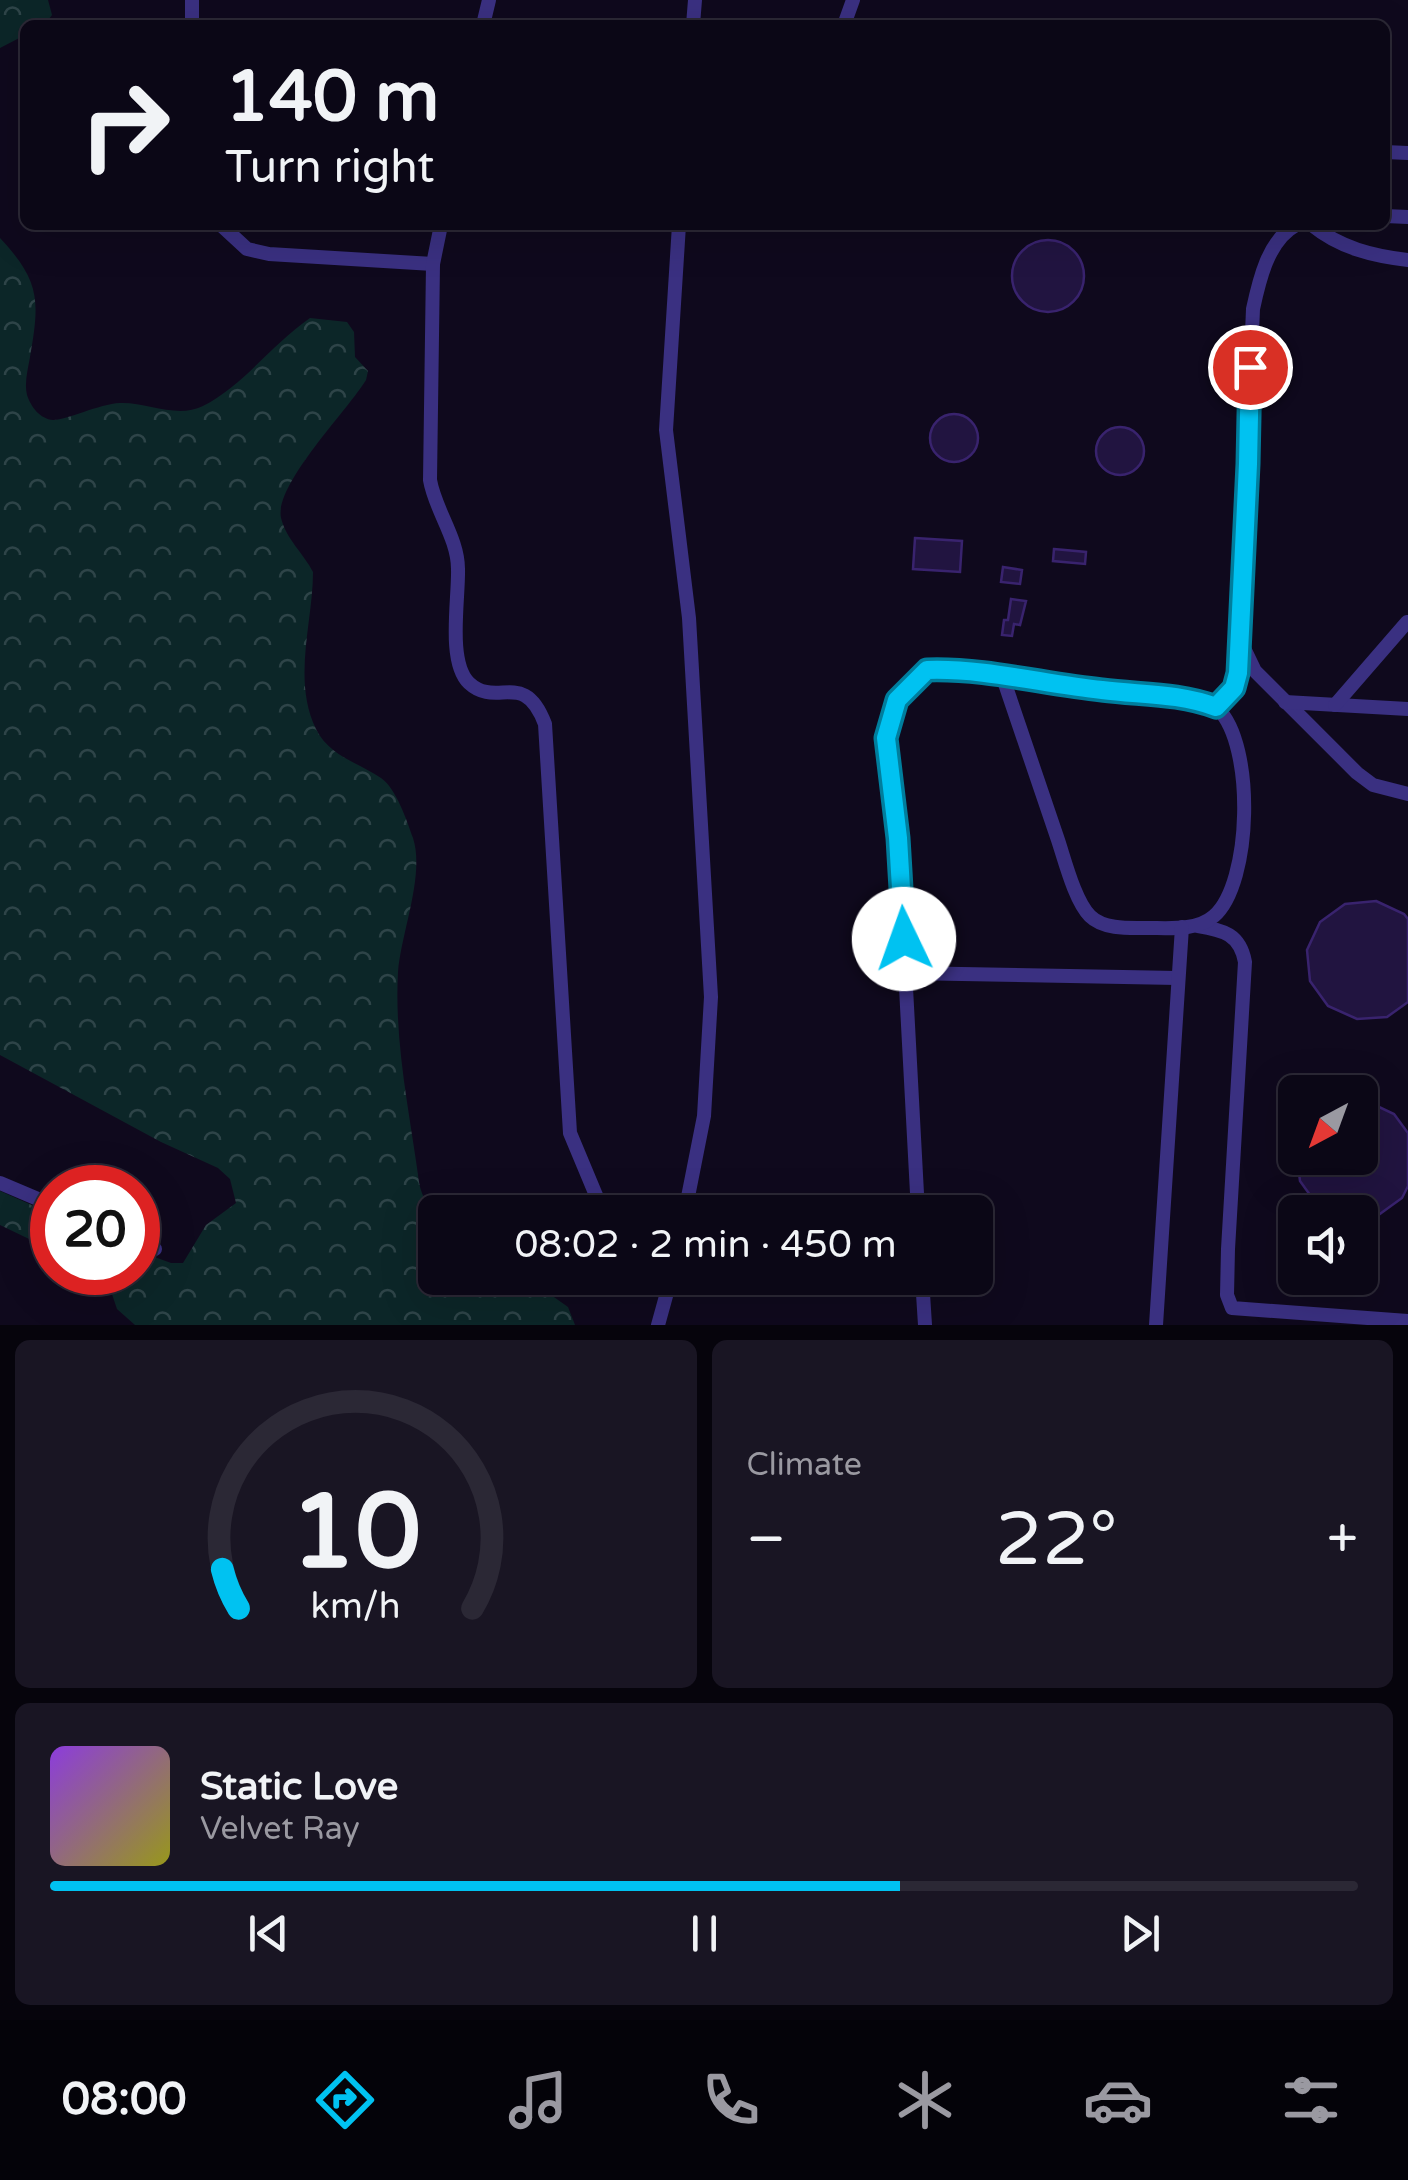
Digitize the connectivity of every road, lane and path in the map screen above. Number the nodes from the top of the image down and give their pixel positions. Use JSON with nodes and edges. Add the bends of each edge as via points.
{"nodes":[{"id":1,"x":227,"y":230,"type":"edge"},
{"id":2,"x":439,"y":230,"type":"edge"},
{"id":3,"x":680,"y":230,"type":"edge"},
{"id":4,"x":1286,"y":230,"type":"edge"},
{"id":5,"x":1318,"y":230,"type":"edge"},
{"id":6,"x":1408,"y":260,"type":"edge"},
{"id":7,"x":432,"y":264,"type":"junction"},
{"id":8,"x":1406,"y":622,"type":"edge"},
{"id":9,"x":1239,"y":639,"type":"junction"},
{"id":10,"x":1002,"y":675,"type":"junction"},
{"id":11,"x":1285,"y":702,"type":"junction"},
{"id":12,"x":1335,"y":704,"type":"junction"},
{"id":13,"x":1216,"y":707,"type":"junction"},
{"id":14,"x":1408,"y":709,"type":"edge"},
{"id":15,"x":1408,"y":794,"type":"edge"},
{"id":16,"x":1198,"y":926,"type":"junction"},
{"id":17,"x":1182,"y":927,"type":"junction"},
{"id":18,"x":905,"y":973,"type":"junction"},
{"id":19,"x":1176,"y":978,"type":"junction"},
{"id":20,"x":0,"y":1183,"type":"edge"},
{"id":21,"x":596,"y":1195,"type":"edge"},
{"id":22,"x":688,"y":1195,"type":"edge"},
{"id":23,"x":917,"y":1195,"type":"edge"},
{"id":24,"x":30,"y":1196,"type":"edge"},
{"id":25,"x":667,"y":1295,"type":"edge"},
{"id":26,"x":923,"y":1295,"type":"edge"},
{"id":27,"x":1408,"y":1321,"type":"edge"},
{"id":28,"x":658,"y":1325,"type":"edge"},
{"id":29,"x":925,"y":1325,"type":"edge"},
{"id":30,"x":1156,"y":1325,"type":"edge"}],
"edges":[{"from":1,"to":7,"type":"street","via":[[247,249],[269,254]]},
{"from":2,"to":7,"type":"street"},
{"from":3,"to":22,"type":"street","via":[[666,430],[689,618],[710,997],[704,1116]]},
{"from":4,"to":9,"type":"street","via":[[1260,278],[1253,309]]},
{"from":5,"to":6,"type":"street","via":[[1374,256]]},
{"from":7,"to":21,"type":"street","via":[[430,480],[458,563],[459,665],[480,691],[530,697],[545,724],[570,1133]]},
{"from":8,"to":12,"type":"street"},
{"from":9,"to":11,"type":"street","via":[[1255,671]]},
{"from":9,"to":13,"type":"street","via":[[1234,688]]},
{"from":10,"to":13,"type":"street","via":[[1164,694]]},
{"from":10,"to":17,"type":"street","via":[[1072,883],[1091,917],[1116,928]]},
{"from":10,"to":18,"type":"street","via":[[927,670],[897,700],[886,738]]},
{"from":11,"to":12,"type":"street"},
{"from":11,"to":15,"type":"street","via":[[1372,785]]},
{"from":12,"to":14,"type":"street"},
{"from":13,"to":16,"type":"street","via":[[1240,759],[1246,808],[1234,887],[1216,916]]},
{"from":16,"to":17,"type":"street"},
{"from":16,"to":27,"type":"street","via":[[1236,938],[1245,962],[1226,1295],[1232,1308]]},
{"from":17,"to":19,"type":"street"},
{"from":18,"to":19,"type":"street"},
{"from":18,"to":23,"type":"street"},
{"from":19,"to":30,"type":"street"},
{"from":20,"to":24,"type":"street"},
{"from":25,"to":28,"type":"street"},
{"from":26,"to":29,"type":"street"}]}
